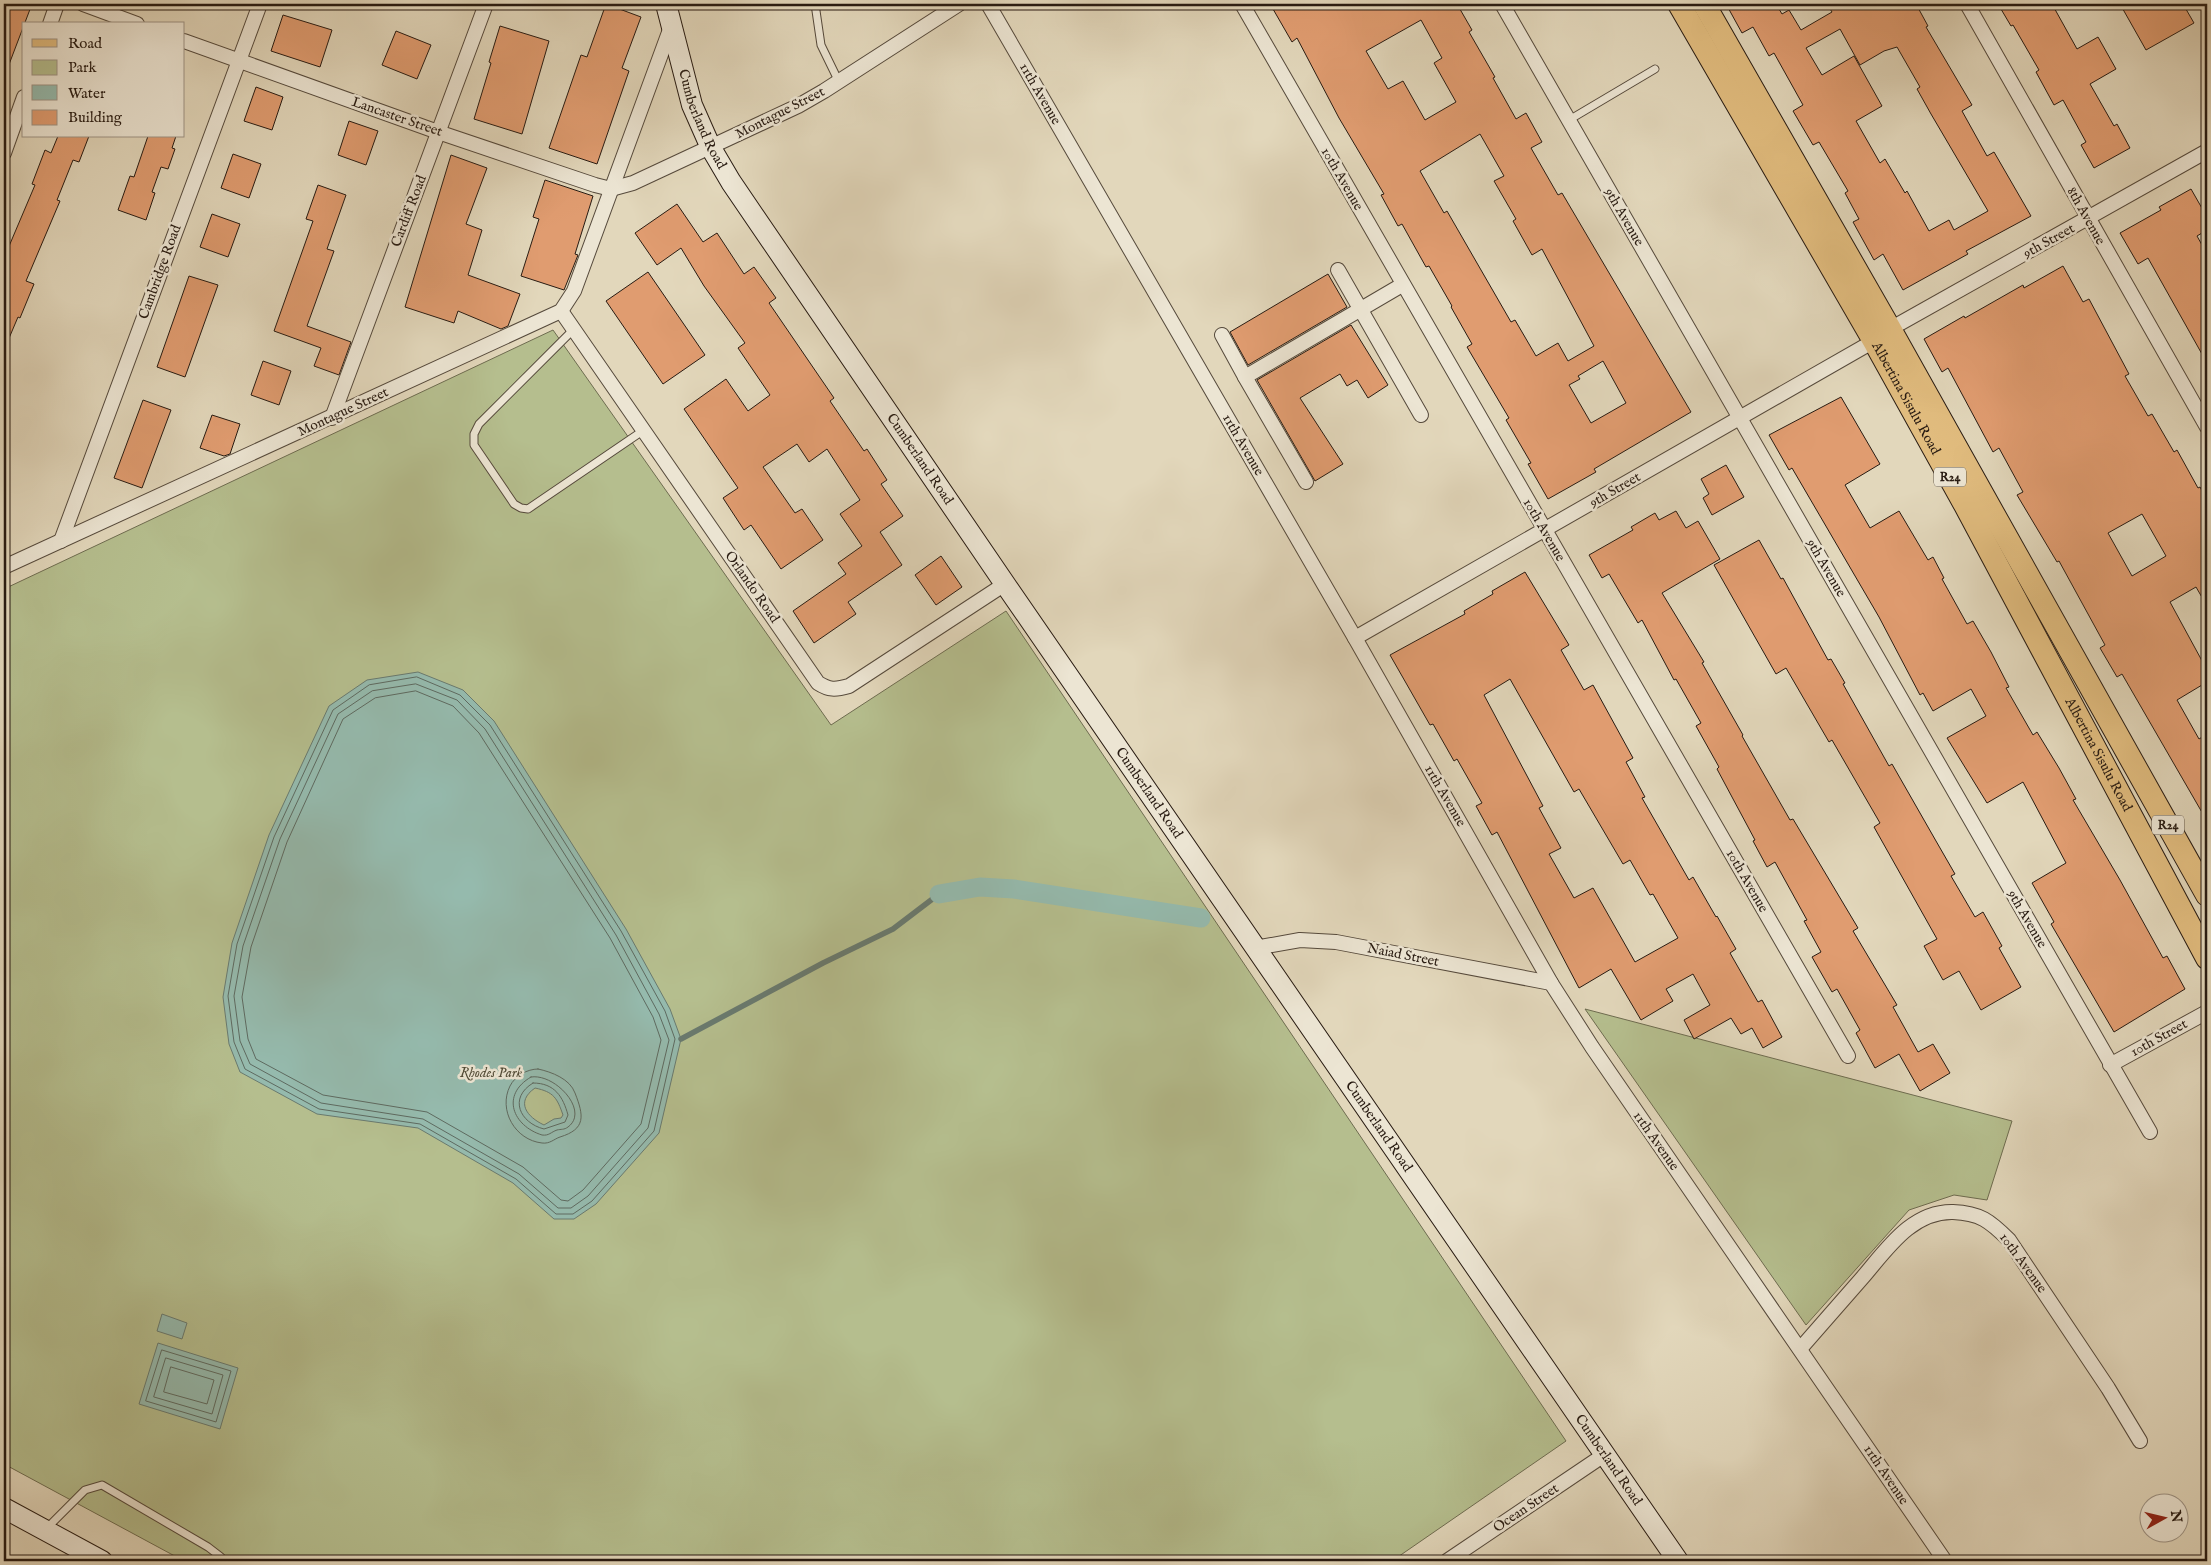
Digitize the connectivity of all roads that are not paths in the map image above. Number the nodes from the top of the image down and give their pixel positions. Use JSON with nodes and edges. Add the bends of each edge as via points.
{"nodes":[{"id":1,"x":57,"y":4,"type":"edge"},
{"id":2,"x":83,"y":4,"type":"edge"},
{"id":3,"x":260,"y":4,"type":"edge"},
{"id":4,"x":486,"y":4,"type":"edge"},
{"id":5,"x":666,"y":4,"type":"edge"},
{"id":6,"x":815,"y":4,"type":"edge"},
{"id":7,"x":959,"y":4,"type":"edge"},
{"id":8,"x":988,"y":4,"type":"edge"},
{"id":9,"x":1242,"y":4,"type":"edge"},
{"id":10,"x":1502,"y":4,"type":"edge"},
{"id":11,"x":1679,"y":4,"type":"edge"},
{"id":12,"x":1704,"y":4,"type":"edge"},
{"id":13,"x":1967,"y":4,"type":"edge"},
{"id":14,"x":51,"y":22,"type":"edge"},
{"id":15,"x":132,"y":22,"type":"edge"},
{"id":16,"x":671,"y":27,"type":"junction"},
{"id":17,"x":185,"y":41,"type":"edge"},
{"id":18,"x":238,"y":61,"type":"junction"},
{"id":19,"x":1655,"y":69,"type":"dead end"},
{"id":20,"x":839,"y":82,"type":"junction"},
{"id":21,"x":22,"y":103,"type":"edge"},
{"id":22,"x":1569,"y":120,"type":"junction"},
{"id":23,"x":438,"y":132,"type":"junction"},
{"id":24,"x":711,"y":148,"type":"junction"},
{"id":25,"x":2207,"y":151,"type":"edge"},
{"id":26,"x":4,"y":153,"type":"edge"},
{"id":27,"x":611,"y":189,"type":"junction"},
{"id":28,"x":2088,"y":220,"type":"junction"},
{"id":29,"x":1338,"y":270,"type":"dead end"},
{"id":30,"x":1402,"y":285,"type":"junction"},
{"id":31,"x":1361,"y":309,"type":"junction"},
{"id":32,"x":562,"y":311,"type":"junction"},
{"id":33,"x":574,"y":329,"type":"junction"},
{"id":34,"x":1222,"y":335,"type":"dead end"},
{"id":35,"x":1882,"y":335,"type":"junction"},
{"id":36,"x":1245,"y":377,"type":"junction"},
{"id":37,"x":1421,"y":415,"type":"dead end"},
{"id":38,"x":1738,"y":417,"type":"junction"},
{"id":39,"x":332,"y":418,"type":"junction"},
{"id":40,"x":2207,"y":427,"type":"edge"},
{"id":41,"x":644,"y":430,"type":"junction"},
{"id":42,"x":1306,"y":482,"type":"dead end"},
{"id":43,"x":1545,"y":531,"type":"junction"},
{"id":44,"x":61,"y":541,"type":"junction"},
{"id":45,"x":4,"y":567,"type":"edge"},
{"id":46,"x":1005,"y":584,"type":"junction"},
{"id":47,"x":1355,"y":638,"type":"junction"},
{"id":48,"x":2207,"y":895,"type":"edge"},
{"id":49,"x":1255,"y":948,"type":"junction"},
{"id":50,"x":2207,"y":958,"type":"edge"},
{"id":51,"x":1551,"y":983,"type":"junction"},
{"id":52,"x":2207,"y":1012,"type":"edge"},
{"id":53,"x":1848,"y":1056,"type":"dead end"},
{"id":54,"x":2110,"y":1065,"type":"junction"},
{"id":55,"x":2150,"y":1132,"type":"dead end"},
{"id":56,"x":1800,"y":1349,"type":"junction"},
{"id":57,"x":2140,"y":1441,"type":"dead end"},
{"id":58,"x":1604,"y":1455,"type":"junction"},
{"id":59,"x":4,"y":1508,"type":"edge"},
{"id":60,"x":45,"y":1530,"type":"junction"},
{"id":61,"x":102,"y":1561,"type":"edge"},
{"id":62,"x":223,"y":1561,"type":"edge"},
{"id":63,"x":1447,"y":1561,"type":"edge"},
{"id":64,"x":1678,"y":1561,"type":"edge"},
{"id":65,"x":1945,"y":1561,"type":"edge"}],
"edges":[{"from":1,"to":14,"type":"street"},
{"from":2,"to":15,"type":"street"},
{"from":3,"to":18,"type":"street","name":"Cambridge Road"},
{"from":4,"to":23,"type":"street","name":"Cardiff Road"},
{"from":5,"to":16,"type":"street","name":"Cumberland Road"},
{"from":6,"to":20,"type":"lane","via":[[821,45]]},
{"from":7,"to":20,"type":"street","name":"Montague Street"},
{"from":8,"to":47,"type":"street","name":"11th Avenue"},
{"from":9,"to":30,"type":"street","name":"10th Avenue"},
{"from":10,"to":22,"type":"street","name":"9th Avenue"},
{"from":11,"to":35,"type":"main road","name":"Albertina Sisulu Road","number":"R24"},
{"from":12,"to":35,"type":"main road","name":"Albertina Sisulu Road","number":"R24"},
{"from":13,"to":28,"type":"street","name":"8th Avenue"},
{"from":16,"to":24,"type":"street","name":"Cumberland Road","via":[[692,105]]},
{"from":16,"to":27,"type":"street"},
{"from":17,"to":18,"type":"street","name":"Lancaster Street"},
{"from":18,"to":23,"type":"street","name":"Lancaster Street"},
{"from":18,"to":44,"type":"street","name":"Cambridge Road"},
{"from":19,"to":22,"type":"lane"},
{"from":20,"to":24,"type":"street","name":"Montague Street","via":[[798,106]]},
{"from":21,"to":26,"type":"street"},
{"from":22,"to":38,"type":"street","name":"9th Avenue"},
{"from":23,"to":27,"type":"street","name":"Lancaster Street"},
{"from":23,"to":39,"type":"street","name":"Cardiff Road"},
{"from":24,"to":27,"type":"street","name":"Montague Street","via":[[633,183]]},
{"from":24,"to":46,"type":"street","name":"Cumberland Road"},
{"from":25,"to":28,"type":"street","name":"9th Street"},
{"from":27,"to":32,"type":"street","via":[[574,291]]},
{"from":28,"to":35,"type":"street","name":"9th Street"},
{"from":28,"to":40,"type":"street","name":"8th Avenue"},
{"from":29,"to":31,"type":"street"},
{"from":30,"to":31,"type":"street"},
{"from":30,"to":43,"type":"street","name":"10th Avenue"},
{"from":31,"to":36,"type":"street"},
{"from":31,"to":37,"type":"street"},
{"from":32,"to":33,"type":"street","name":"Orlando Road"},
{"from":32,"to":39,"type":"street","name":"Montague Street"},
{"from":33,"to":41,"type":"street","name":"Orlando Road"},
{"from":33,"to":41,"type":"lane","via":[[479,424],[474,434],[474,445],[514,504],[528,508]]},
{"from":34,"to":36,"type":"street"},
{"from":35,"to":38,"type":"street","name":"9th Street"},
{"from":35,"to":48,"type":"main road","name":"Albertina Sisulu Road","number":"R24"},
{"from":35,"to":50,"type":"main road","name":"Albertina Sisulu Road","number":"R24","via":[[1965,505]]},
{"from":36,"to":42,"type":"street"},
{"from":38,"to":43,"type":"street","name":"9th Street"},
{"from":38,"to":54,"type":"street","name":"9th Avenue"},
{"from":39,"to":44,"type":"street","name":"Montague Street"},
{"from":41,"to":46,"type":"street","name":"Orlando Road","via":[[818,683],[831,690],[849,686]]},
{"from":43,"to":47,"type":"street","name":"9th Street"},
{"from":43,"to":53,"type":"street","name":"10th Avenue"},
{"from":44,"to":45,"type":"street","name":"Montague Street"},
{"from":46,"to":49,"type":"street","name":"Cumberland Road"},
{"from":47,"to":51,"type":"street","name":"11th Avenue"},
{"from":49,"to":51,"type":"street","name":"Naiad Street","via":[[1300,940],[1336,942]]},
{"from":49,"to":58,"type":"street","name":"Cumberland Road"},
{"from":51,"to":56,"type":"street","name":"11th Avenue","via":[[1592,1048]]},
{"from":52,"to":54,"type":"street","name":"10th Street"},
{"from":54,"to":55,"type":"street","name":"9th Avenue"},
{"from":56,"to":57,"type":"street","name":"10th Avenue","via":[[1907,1228],[1934,1214],[1978,1216],[1992,1222],[2009,1240]]},
{"from":56,"to":65,"type":"street","name":"11th Avenue"},
{"from":58,"to":63,"type":"street","name":"Ocean Street"},
{"from":58,"to":64,"type":"street","name":"Cumberland Road"},
{"from":59,"to":60,"type":"street"},
{"from":60,"to":61,"type":"street"},
{"from":60,"to":62,"type":"lane","via":[[86,1490],[102,1485],[208,1548]]}]}
